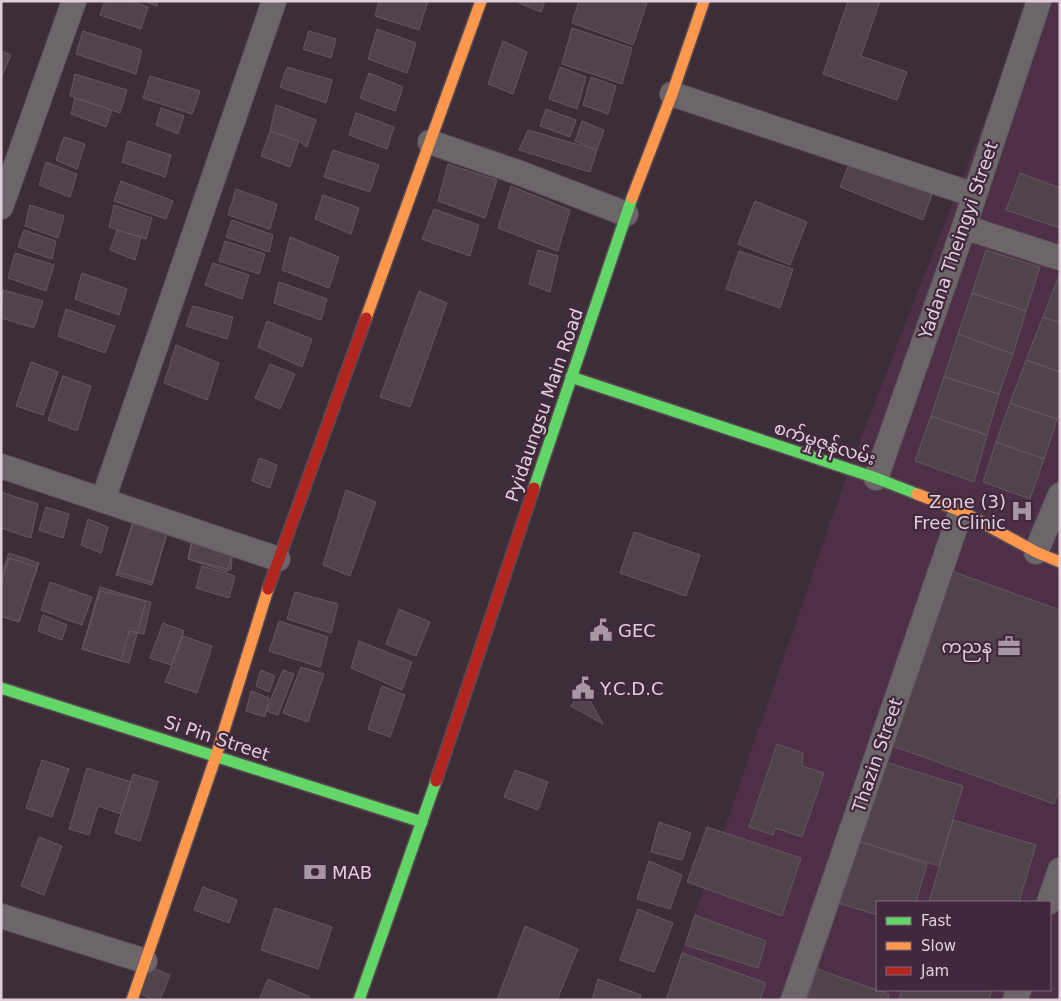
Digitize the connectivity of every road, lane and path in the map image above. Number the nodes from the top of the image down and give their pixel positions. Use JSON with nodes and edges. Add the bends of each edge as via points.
{"nodes":[{"id":1,"x":74,"y":1,"type":"edge"},
{"id":2,"x":274,"y":1,"type":"edge"},
{"id":3,"x":481,"y":1,"type":"edge"},
{"id":4,"x":704,"y":1,"type":"edge"},
{"id":5,"x":1039,"y":1,"type":"edge"},
{"id":6,"x":672,"y":94,"type":"junction"},
{"id":7,"x":430,"y":142,"type":"junction"},
{"id":8,"x":974,"y":195,"type":"junction"},
{"id":9,"x":1,"y":207,"type":"edge"},
{"id":10,"x":626,"y":214,"type":"junction"},
{"id":11,"x":964,"y":227,"type":"junction"},
{"id":12,"x":1060,"y":258,"type":"edge"},
{"id":13,"x":571,"y":377,"type":"junction"},
{"id":14,"x":1,"y":466,"type":"edge"},
{"id":15,"x":876,"y":478,"type":"junction"},
{"id":16,"x":1060,"y":495,"type":"edge"},
{"id":17,"x":103,"y":500,"type":"junction"},
{"id":18,"x":961,"y":510,"type":"junction"},
{"id":19,"x":1036,"y":552,"type":"junction"},
{"id":20,"x":278,"y":559,"type":"junction"},
{"id":21,"x":1060,"y":562,"type":"edge"},
{"id":22,"x":1,"y":688,"type":"edge"},
{"id":23,"x":216,"y":756,"type":"junction"},
{"id":24,"x":422,"y":822,"type":"junction"},
{"id":25,"x":1060,"y":870,"type":"edge"},
{"id":26,"x":1049,"y":901,"type":"edge"},
{"id":27,"x":1,"y":916,"type":"edge"},
{"id":28,"x":145,"y":961,"type":"junction"},
{"id":29,"x":132,"y":1000,"type":"edge"},
{"id":30,"x":359,"y":1000,"type":"edge"},
{"id":31,"x":793,"y":1000,"type":"edge"}],
"edges":[{"from":1,"to":9,"type":"street"},
{"from":2,"to":17,"type":"street"},
{"from":3,"to":7,"type":"street"},
{"from":4,"to":6,"type":"street","name":"Pyidaungsu Main Road"},
{"from":5,"to":8,"type":"street","name":"Yadana Theingyi Street"},
{"from":6,"to":8,"type":"street"},
{"from":6,"to":10,"type":"street","name":"Pyidaungsu Main Road"},
{"from":7,"to":10,"type":"street"},
{"from":7,"to":20,"type":"street"},
{"from":8,"to":11,"type":"street","name":"Yadana Theingyi Street"},
{"from":10,"to":13,"type":"street","name":"Pyidaungsu Main Road"},
{"from":11,"to":12,"type":"street"},
{"from":11,"to":15,"type":"street","name":"Yadana Theingyi Street"},
{"from":13,"to":15,"type":"street","name":"စက်မှုဇုန်လမ်း"},
{"from":13,"to":24,"type":"street","name":"Pyidaungsu Main Road"},
{"from":14,"to":17,"type":"street"},
{"from":15,"to":18,"type":"street","name":"စက်မှုဇုန်လမ်း"},
{"from":16,"to":19,"type":"street"},
{"from":17,"to":20,"type":"street"},
{"from":18,"to":19,"type":"street","name":"စက်မှုဇုန်လမ်း"},
{"from":18,"to":31,"type":"street","name":"Thazin Street"},
{"from":19,"to":21,"type":"street","name":"စက်မှုဇုန်လမ်း"},
{"from":20,"to":23,"type":"street"},
{"from":22,"to":23,"type":"street","name":"Si Pin Street"},
{"from":23,"to":24,"type":"street","name":"Si Pin Street"},
{"from":23,"to":28,"type":"street"},
{"from":24,"to":30,"type":"street","name":"Pyidaungsu Main Road"},
{"from":25,"to":26,"type":"street"},
{"from":27,"to":28,"type":"street"},
{"from":28,"to":29,"type":"street"}]}
